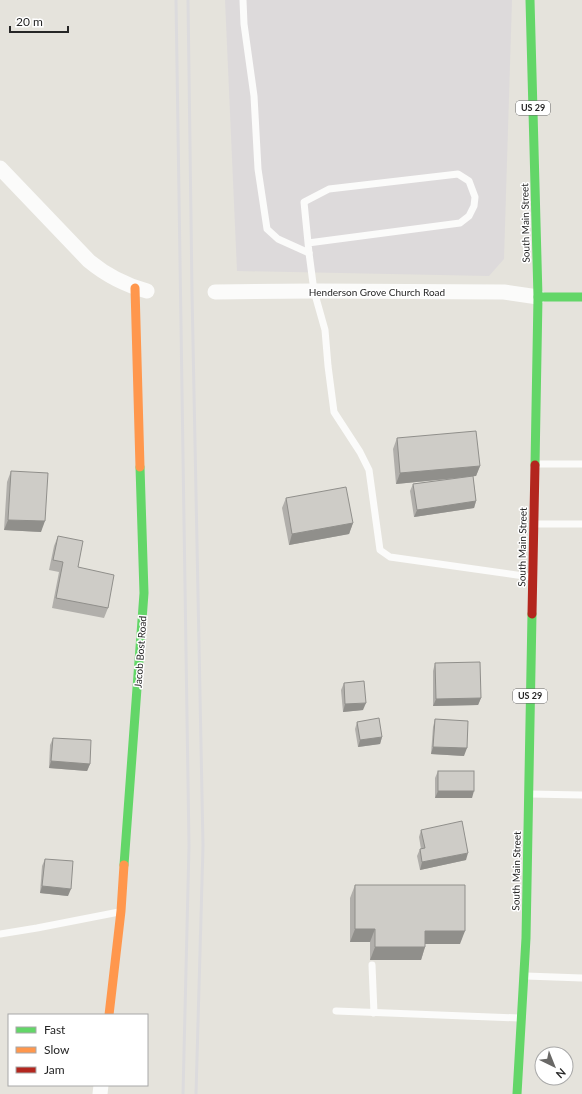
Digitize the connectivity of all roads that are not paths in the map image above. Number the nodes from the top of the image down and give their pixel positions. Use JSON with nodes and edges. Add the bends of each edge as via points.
{"nodes":[{"id":1,"x":243,"y":0,"type":"edge"},
{"id":2,"x":530,"y":0,"type":"edge"},
{"id":3,"x":0,"y":168,"type":"edge"},
{"id":4,"x":308,"y":243,"type":"junction"},
{"id":5,"x":309,"y":253,"type":"junction"},
{"id":6,"x":141,"y":290,"type":"joint"},
{"id":7,"x":314,"y":291,"type":"junction"},
{"id":8,"x":215,"y":292,"type":"dead end"},
{"id":9,"x":538,"y":297,"type":"junction"},
{"id":10,"x":582,"y":297,"type":"edge"},
{"id":11,"x":535,"y":464,"type":"junction"},
{"id":12,"x":582,"y":464,"type":"edge"},
{"id":13,"x":534,"y":524,"type":"junction"},
{"id":14,"x":582,"y":524,"type":"edge"},
{"id":15,"x":533,"y":578,"type":"junction"},
{"id":16,"x":528,"y":794,"type":"junction"},
{"id":17,"x":582,"y":795,"type":"edge"},
{"id":18,"x":121,"y":912,"type":"junction"},
{"id":19,"x":0,"y":934,"type":"edge"},
{"id":20,"x":372,"y":965,"type":"dead end"},
{"id":21,"x":523,"y":976,"type":"junction"},
{"id":22,"x":582,"y":978,"type":"edge"},
{"id":23,"x":336,"y":1011,"type":"dead end"},
{"id":24,"x":374,"y":1013,"type":"junction"},
{"id":25,"x":109,"y":1014,"type":"edge"},
{"id":26,"x":521,"y":1018,"type":"junction"},
{"id":27,"x":517,"y":1094,"type":"edge"}],
"edges":[{"from":1,"to":5,"type":"lane","via":[[254,96],[258,168],[267,229],[278,238]]},
{"from":2,"to":9,"type":"main road","name":"South Main Street","number":"US 29"},
{"from":3,"to":6,"type":"street","via":[[89,261],[111,277]]},
{"from":4,"to":4,"type":"lane","via":[[304,202],[329,189],[458,174],[469,181],[475,197],[469,216],[460,223]]},
{"from":4,"to":5,"type":"lane"},
{"from":5,"to":7,"type":"lane"},
{"from":6,"to":18,"type":"main road","name":"Jacob Bost Road","via":[[144,593]]},
{"from":7,"to":8,"type":"street","name":"Henderson Grove Church Road"},
{"from":7,"to":9,"type":"street","name":"Henderson Grove Church Road","via":[[504,292]]},
{"from":7,"to":15,"type":"lane","via":[[325,330],[334,412],[369,470],[380,550],[390,557]]},
{"from":9,"to":10,"type":"main road"},
{"from":9,"to":11,"type":"main road","name":"South Main Street","number":"US 29"},
{"from":11,"to":12,"type":"lane"},
{"from":11,"to":13,"type":"main road","name":"South Main Street","number":"US 29"},
{"from":13,"to":14,"type":"lane"},
{"from":13,"to":15,"type":"main road","name":"South Main Street","number":"US 29"},
{"from":15,"to":16,"type":"main road","name":"South Main Street","number":"US 29"},
{"from":16,"to":17,"type":"lane"},
{"from":16,"to":21,"type":"main road","name":"South Main Street","number":"US 29"},
{"from":18,"to":19,"type":"lane"},
{"from":18,"to":25,"type":"main road","name":"Jacob Bost Road"},
{"from":20,"to":24,"type":"lane"},
{"from":21,"to":22,"type":"lane"},
{"from":21,"to":26,"type":"main road","name":"South Main Street","number":"US 29"},
{"from":23,"to":24,"type":"lane"},
{"from":24,"to":26,"type":"lane"},
{"from":26,"to":27,"type":"main road","name":"South Main Street","number":"US 29"}]}
